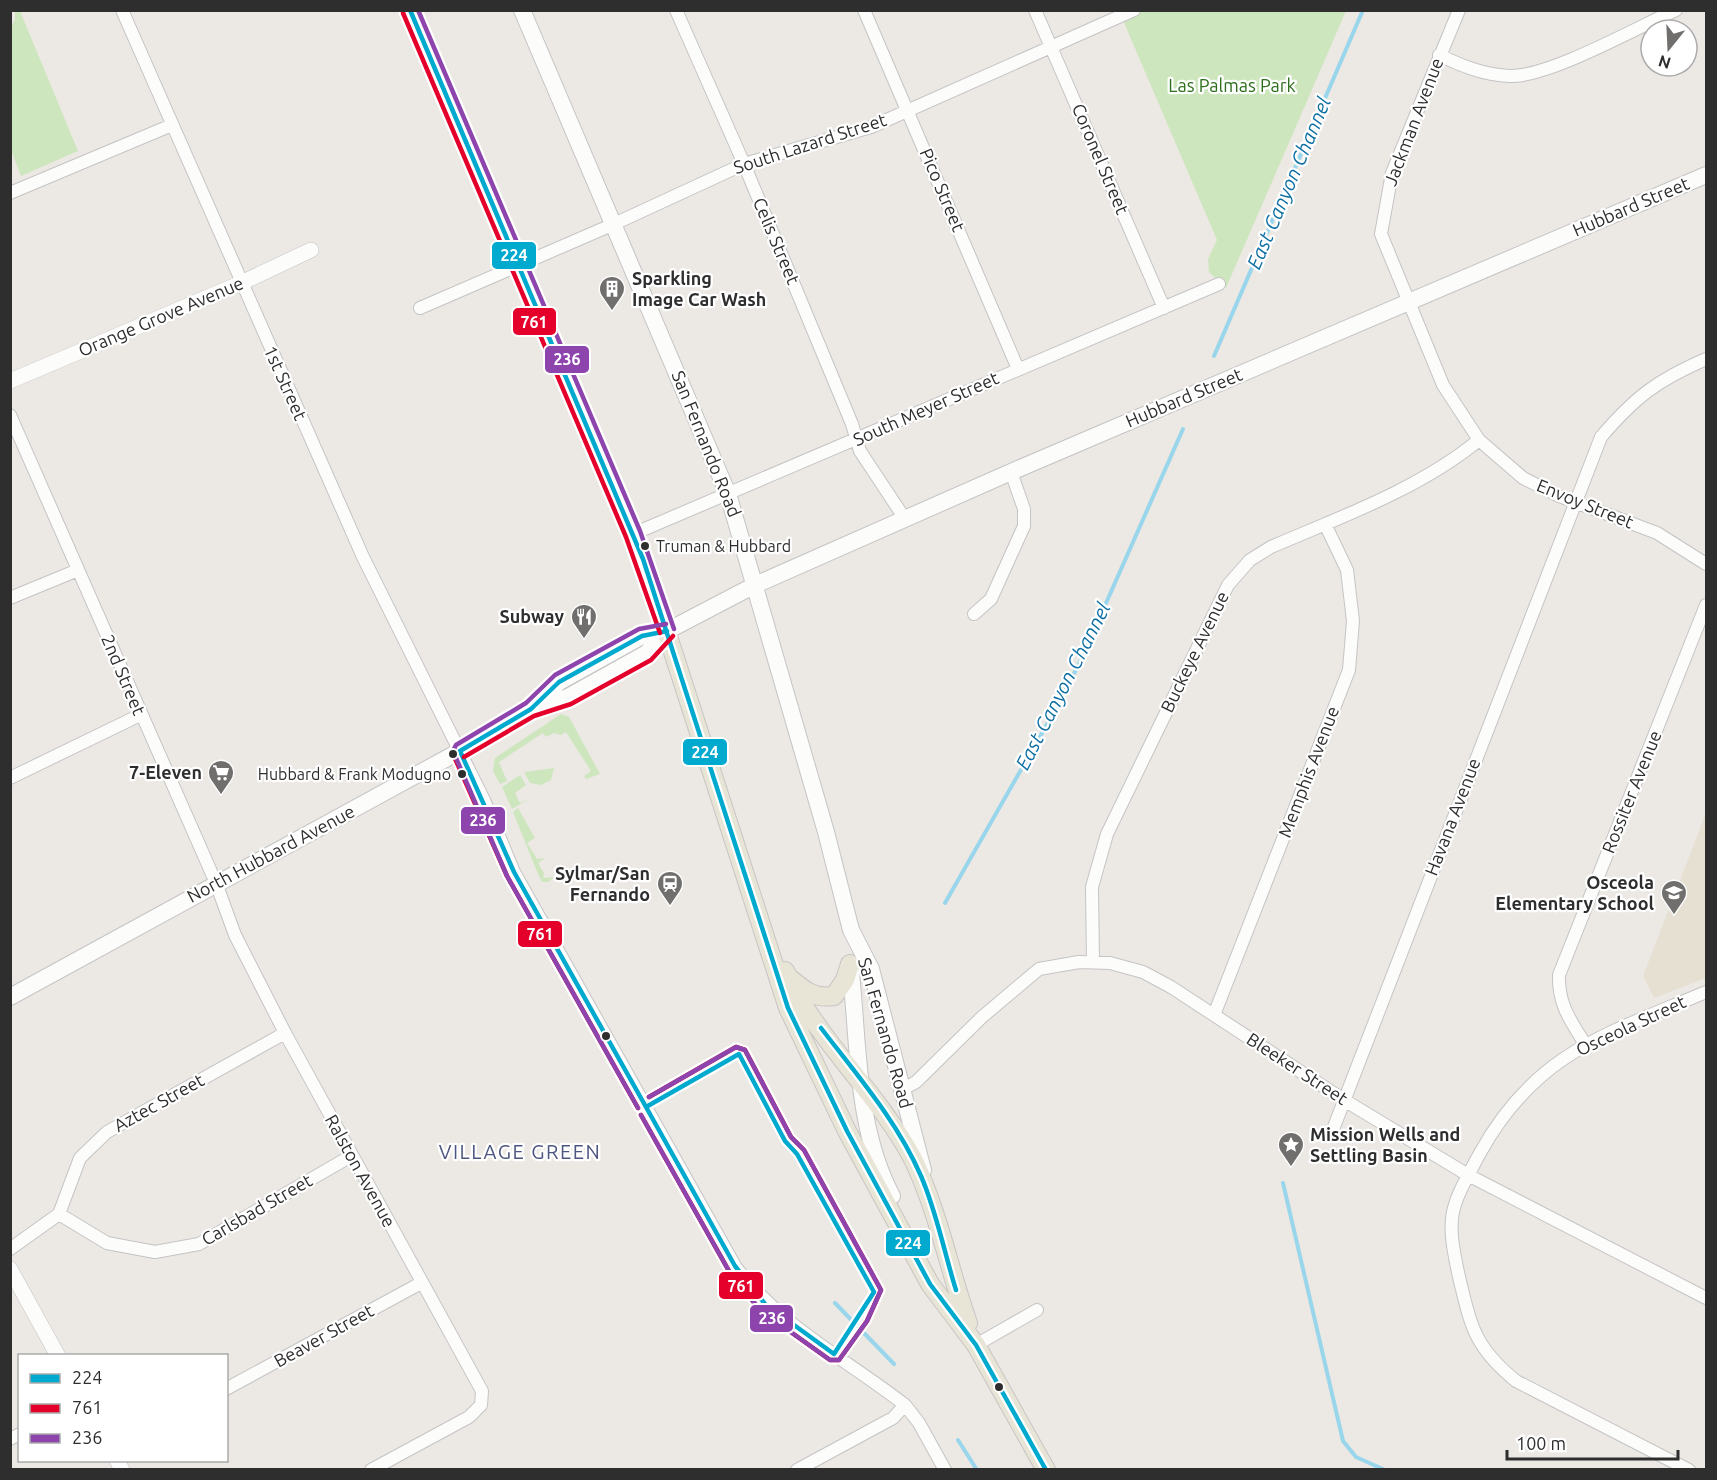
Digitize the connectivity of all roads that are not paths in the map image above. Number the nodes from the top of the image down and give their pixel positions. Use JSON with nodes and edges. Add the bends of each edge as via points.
{"nodes":[{"id":1,"x":122,"y":10,"type":"edge"},
{"id":2,"x":410,"y":10,"type":"edge"},
{"id":3,"x":522,"y":10,"type":"edge"},
{"id":4,"x":676,"y":10,"type":"edge"},
{"id":5,"x":864,"y":10,"type":"edge"},
{"id":6,"x":1035,"y":10,"type":"edge"},
{"id":7,"x":1459,"y":10,"type":"edge"},
{"id":8,"x":1134,"y":11,"type":"edge"},
{"id":9,"x":1673,"y":11,"type":"edge"},
{"id":10,"x":1052,"y":49,"type":"junction"},
{"id":11,"x":1439,"y":55,"type":"junction"},
{"id":12,"x":908,"y":109,"type":"junction"},
{"id":13,"x":171,"y":125,"type":"junction"},
{"id":14,"x":744,"y":164,"type":"junction"},
{"id":15,"x":1707,"y":175,"type":"edge"},
{"id":16,"x":10,"y":193,"type":"edge"},
{"id":17,"x":614,"y":224,"type":"junction"},
{"id":18,"x":311,"y":250,"type":"dead end"},
{"id":19,"x":519,"y":265,"type":"junction"},
{"id":20,"x":241,"y":283,"type":"junction"},
{"id":21,"x":1219,"y":284,"type":"dead end"},
{"id":22,"x":1411,"y":302,"type":"junction"},
{"id":23,"x":420,"y":308,"type":"dead end"},
{"id":24,"x":1164,"y":308,"type":"junction"},
{"id":25,"x":1707,"y":359,"type":"edge"},
{"id":26,"x":1018,"y":369,"type":"junction"},
{"id":27,"x":10,"y":381,"type":"edge"},
{"id":28,"x":10,"y":414,"type":"edge"},
{"id":29,"x":857,"y":440,"type":"junction"},
{"id":30,"x":1479,"y":440,"type":"junction"},
{"id":31,"x":1011,"y":472,"type":"junction"},
{"id":32,"x":728,"y":494,"type":"junction"},
{"id":33,"x":1574,"y":502,"type":"junction"},
{"id":34,"x":905,"y":519,"type":"junction"},
{"id":35,"x":1325,"y":524,"type":"junction"},
{"id":36,"x":633,"y":534,"type":"junction"},
{"id":37,"x":1707,"y":564,"type":"edge"},
{"id":38,"x":78,"y":570,"type":"junction"},
{"id":39,"x":755,"y":585,"type":"junction"},
{"id":40,"x":10,"y":598,"type":"edge"},
{"id":41,"x":1707,"y":606,"type":"edge"},
{"id":42,"x":974,"y":614,"type":"dead end"},
{"id":43,"x":667,"y":631,"type":"junction"},
{"id":44,"x":559,"y":682,"type":"joint"},
{"id":45,"x":568,"y":697,"type":"joint"},
{"id":46,"x":531,"y":709,"type":"junction"},
{"id":47,"x":141,"y":715,"type":"junction"},
{"id":48,"x":460,"y":751,"type":"junction"},
{"id":49,"x":10,"y":778,"type":"edge"},
{"id":50,"x":216,"y":883,"type":"junction"},
{"id":51,"x":851,"y":930,"type":"junction"},
{"id":52,"x":235,"y":935,"type":"joint"},
{"id":53,"x":767,"y":941,"type":"junction"},
{"id":54,"x":1094,"y":961,"type":"junction"},
{"id":55,"x":850,"y":964,"type":"junction"},
{"id":56,"x":789,"y":978,"type":"junction"},
{"id":57,"x":1707,"y":992,"type":"edge"},
{"id":58,"x":10,"y":997,"type":"edge"},
{"id":59,"x":1214,"y":1016,"type":"junction"},
{"id":60,"x":285,"y":1033,"type":"junction"},
{"id":61,"x":1585,"y":1044,"type":"junction"},
{"id":62,"x":862,"y":1083,"type":"junction"},
{"id":63,"x":903,"y":1089,"type":"junction"},
{"id":64,"x":1344,"y":1100,"type":"junction"},
{"id":65,"x":1332,"y":1131,"type":"dead end"},
{"id":66,"x":351,"y":1156,"type":"junction"},
{"id":67,"x":1468,"y":1175,"type":"junction"},
{"id":68,"x":930,"y":1197,"type":"junction"},
{"id":69,"x":59,"y":1214,"type":"junction"},
{"id":70,"x":10,"y":1249,"type":"edge"},
{"id":71,"x":10,"y":1269,"type":"edge"},
{"id":72,"x":421,"y":1283,"type":"junction"},
{"id":73,"x":1707,"y":1298,"type":"edge"},
{"id":74,"x":950,"y":1308,"type":"junction"},
{"id":75,"x":1037,"y":1310,"type":"dead end"},
{"id":76,"x":976,"y":1345,"type":"junction"},
{"id":77,"x":57,"y":1354,"type":"edge"},
{"id":78,"x":228,"y":1388,"type":"edge"},
{"id":79,"x":905,"y":1405,"type":"junction"},
{"id":80,"x":371,"y":1470,"type":"edge"},
{"id":81,"x":797,"y":1470,"type":"edge"},
{"id":82,"x":945,"y":1470,"type":"edge"},
{"id":83,"x":1046,"y":1470,"type":"edge"},
{"id":84,"x":1689,"y":1470,"type":"edge"}],
"edges":[{"from":1,"to":13,"type":"street","name":"1st Street"},
{"from":2,"to":19,"type":"main road"},
{"from":3,"to":17,"type":"main road","name":"San Fernando Road"},
{"from":4,"to":14,"type":"street","name":"Celis Street"},
{"from":5,"to":12,"type":"street","name":"Pico Street"},
{"from":6,"to":10,"type":"street","name":"Coronel Street"},
{"from":7,"to":11,"type":"street","name":"Jackman Avenue"},
{"from":8,"to":10,"type":"street","name":"South Lazard Street"},
{"from":9,"to":11,"type":"street","via":[[1539,72],[1512,76],[1485,73]]},
{"from":10,"to":12,"type":"street","name":"South Lazard Street"},
{"from":10,"to":24,"type":"street","name":"Coronel Street"},
{"from":11,"to":22,"type":"street","name":"Jackman Avenue","via":[[1392,173],[1382,219],[1381,234]]},
{"from":12,"to":14,"type":"street","name":"South Lazard Street","via":[[871,128]]},
{"from":12,"to":26,"type":"street","name":"Pico Street"},
{"from":13,"to":16,"type":"street"},
{"from":13,"to":20,"type":"street","name":"1st Street"},
{"from":14,"to":17,"type":"street","name":"South Lazard Street"},
{"from":14,"to":29,"type":"street","name":"Celis Street"},
{"from":15,"to":22,"type":"main road","name":"Hubbard Street"},
{"from":17,"to":19,"type":"street","name":"South Lazard Street"},
{"from":17,"to":32,"type":"main road","name":"San Fernando Road"},
{"from":18,"to":20,"type":"street","name":"Orange Grove Avenue"},
{"from":19,"to":23,"type":"street","name":"South Lazard Street"},
{"from":19,"to":36,"type":"main road"},
{"from":20,"to":27,"type":"street","name":"Orange Grove Avenue"},
{"from":20,"to":48,"type":"street","name":"1st Street","via":[[363,557]]},
{"from":21,"to":24,"type":"street","name":"South Meyer Street"},
{"from":22,"to":30,"type":"street","name":"Envoy Street","via":[[1443,385]]},
{"from":22,"to":31,"type":"main road","name":"Hubbard Street"},
{"from":24,"to":26,"type":"street","name":"South Meyer Street"},
{"from":25,"to":33,"type":"street","via":[[1667,376],[1620,415],[1601,437]]},
{"from":26,"to":29,"type":"street","name":"South Meyer Street"},
{"from":28,"to":38,"type":"street","name":"2nd Street"},
{"from":29,"to":32,"type":"street","name":"South Meyer Street"},
{"from":29,"to":34,"type":"street","name":"Celis Street","via":[[860,451]]},
{"from":30,"to":33,"type":"street","name":"Envoy Street","via":[[1524,478]]},
{"from":30,"to":35,"type":"street","name":"Buckeye Avenue","via":[[1439,470]]},
{"from":31,"to":34,"type":"main road","name":"Hubbard Street"},
{"from":31,"to":42,"type":"street","via":[[1024,509],[1024,526],[991,599]]},
{"from":32,"to":36,"type":"street","name":"South Meyer Street"},
{"from":32,"to":39,"type":"main road","name":"San Fernando Road"},
{"from":33,"to":37,"type":"street","name":"Envoy Street","via":[[1657,533]]},
{"from":33,"to":64,"type":"street","name":"Havana Avenue"},
{"from":34,"to":39,"type":"main road","name":"Hubbard Street"},
{"from":35,"to":54,"type":"street","name":"Buckeye Avenue","via":[[1250,560],[1214,609],[1107,834],[1092,887]]},
{"from":35,"to":59,"type":"street","name":"Memphis Avenue","via":[[1347,570],[1353,621],[1349,670]]},
{"from":36,"to":43,"type":"main road"},
{"from":38,"to":40,"type":"street"},
{"from":38,"to":47,"type":"street","name":"2nd Street"},
{"from":39,"to":43,"type":"main road","name":"Hubbard Street"},
{"from":39,"to":51,"type":"main road","name":"San Fernando Road"},
{"from":41,"to":61,"type":"street","name":"Rossiter Avenue","via":[[1559,975],[1558,993],[1563,1010]]},
{"from":43,"to":44,"type":"main road","name":"Hubbard Street","via":[[642,636]]},
{"from":43,"to":45,"type":"main road","name":"Hubbard Street","via":[[647,653]]},
{"from":43,"to":53,"type":"main road"},
{"from":44,"to":46,"type":"main road","name":"North Hubbard Avenue"},
{"from":45,"to":46,"type":"main road","name":"North Hubbard Avenue"},
{"from":46,"to":48,"type":"main road","name":"North Hubbard Avenue"},
{"from":47,"to":49,"type":"street"},
{"from":47,"to":50,"type":"street","name":"2nd Street"},
{"from":48,"to":50,"type":"main road","name":"North Hubbard Avenue"},
{"from":48,"to":79,"type":"street","name":"1st Street","via":[[518,880],[735,1266],[765,1304]]},
{"from":50,"to":52,"type":"street","name":"2nd Street"},
{"from":50,"to":58,"type":"main road","name":"North Hubbard Avenue"},
{"from":51,"to":55,"type":"main road","name":"San Fernando Road"},
{"from":51,"to":63,"type":"main road","name":"San Fernando Road","via":[[871,969]]},
{"from":52,"to":60,"type":"street","name":"Ralston Avenue"},
{"from":53,"to":56,"type":"main road"},
{"from":53,"to":74,"type":"main road","via":[[788,1008],[847,1131],[930,1284]]},
{"from":54,"to":59,"type":"street","name":"Bleeker Street","via":[[1143,972]]},
{"from":54,"to":63,"type":"street","name":"Bleeker Street","via":[[1039,969],[982,1017],[916,1082]]},
{"from":55,"to":56,"type":"main road","via":[[834,996],[807,993]]},
{"from":55,"to":62,"type":"main road","name":"San Fernando Road"},
{"from":56,"to":62,"type":"main road","via":[[802,1003]]},
{"from":57,"to":61,"type":"street","name":"Osceola Street"},
{"from":59,"to":64,"type":"street","name":"Bleeker Street"},
{"from":60,"to":66,"type":"street","name":"Ralston Avenue"},
{"from":60,"to":69,"type":"street","name":"Aztec Street","via":[[107,1132],[80,1158]]},
{"from":61,"to":67,"type":"street","name":"Osceola Street","via":[[1541,1074],[1512,1103]]},
{"from":62,"to":68,"type":"main road","via":[[900,1138]]},
{"from":62,"to":74,"type":"main road","name":"San Fernando Road","via":[[869,1135],[880,1171]]},
{"from":63,"to":68,"type":"main road","name":"San Fernando Road"},
{"from":64,"to":65,"type":"street","name":"Havana Avenue"},
{"from":64,"to":67,"type":"street","name":"Bleeker Street"},
{"from":66,"to":69,"type":"street","name":"Carlsbad Street","via":[[199,1244],[155,1252],[107,1243]]},
{"from":66,"to":72,"type":"street","name":"Ralston Avenue"},
{"from":67,"to":73,"type":"street","name":"Bleeker Street"},
{"from":67,"to":84,"type":"street","name":"Osceola Street","via":[[1454,1203],[1451,1240],[1470,1323],[1480,1346],[1516,1381]]},
{"from":68,"to":76,"type":"main road","name":"San Fernando Road","via":[[950,1274]]},
{"from":69,"to":70,"type":"street"},
{"from":71,"to":77,"type":"street"},
{"from":72,"to":78,"type":"street","name":"Beaver Street"},
{"from":72,"to":80,"type":"street","name":"Ralston Avenue","via":[[481,1388],[481,1406],[469,1417]]},
{"from":74,"to":76,"type":"main road","name":"San Fernando Road"},
{"from":75,"to":76,"type":"street"},
{"from":76,"to":83,"type":"main road","name":"San Fernando Road"},
{"from":79,"to":81,"type":"street","via":[[893,1418]]},
{"from":79,"to":82,"type":"street"}]}
